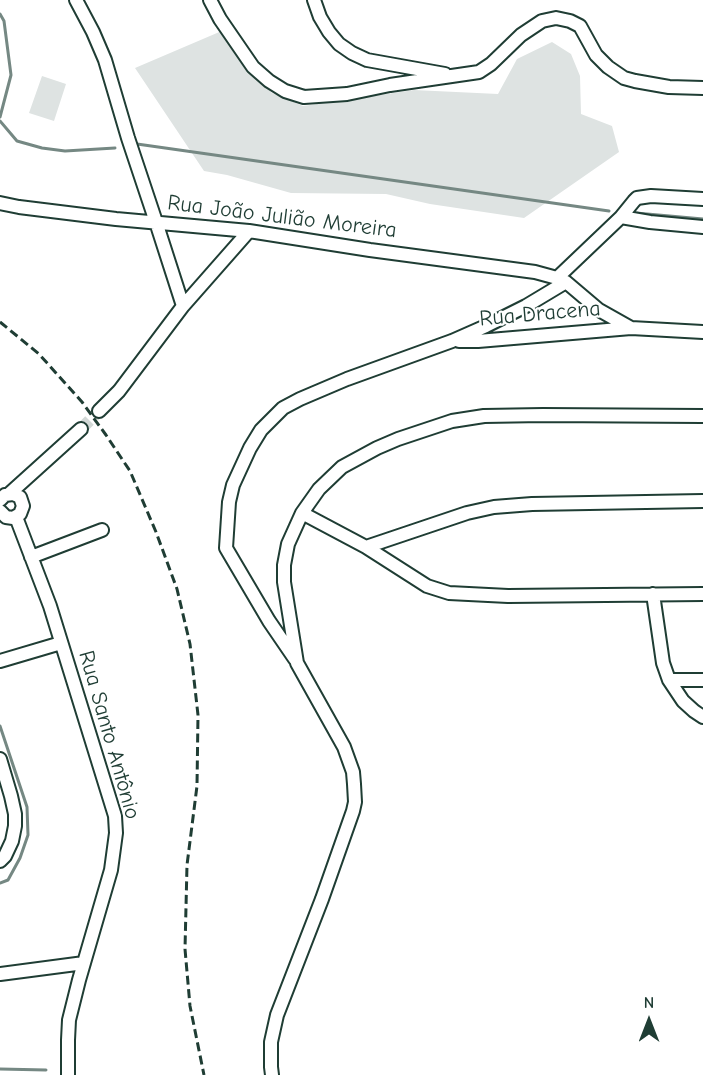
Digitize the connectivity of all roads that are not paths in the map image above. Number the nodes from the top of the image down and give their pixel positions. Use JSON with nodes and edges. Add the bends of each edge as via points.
{"nodes":[{"id":1,"x":76,"y":0,"type":"edge"},
{"id":2,"x":210,"y":0,"type":"edge"},
{"id":3,"x":314,"y":0,"type":"edge"},
{"id":4,"x":452,"y":75,"type":"junction"},
{"id":5,"x":703,"y":88,"type":"edge"},
{"id":6,"x":703,"y":199,"type":"edge"},
{"id":7,"x":0,"y":203,"type":"edge"},
{"id":8,"x":621,"y":217,"type":"junction"},
{"id":9,"x":156,"y":222,"type":"junction"},
{"id":10,"x":703,"y":227,"type":"edge"},
{"id":11,"x":249,"y":231,"type":"junction"},
{"id":12,"x":562,"y":280,"type":"junction"},
{"id":13,"x":183,"y":306,"type":"junction"},
{"id":14,"x":631,"y":328,"type":"junction"},
{"id":15,"x":703,"y":332,"type":"edge"},
{"id":16,"x":452,"y":341,"type":"junction"},
{"id":17,"x":99,"y":411,"type":"tunnel mouth"},
{"id":18,"x":703,"y":416,"type":"edge"},
{"id":19,"x":81,"y":429,"type":"tunnel mouth"},
{"id":20,"x":7,"y":496,"type":"edge"},
{"id":21,"x":703,"y":501,"type":"edge"},
{"id":22,"x":302,"y":513,"type":"junction"},
{"id":23,"x":5,"y":514,"type":"edge"},
{"id":24,"x":102,"y":530,"type":"dead end"},
{"id":25,"x":366,"y":547,"type":"junction"},
{"id":26,"x":31,"y":557,"type":"junction"},
{"id":27,"x":653,"y":594,"type":"junction"},
{"id":28,"x":703,"y":594,"type":"edge"},
{"id":29,"x":61,"y":643,"type":"junction"},
{"id":30,"x":0,"y":661,"type":"edge"},
{"id":31,"x":297,"y":663,"type":"junction"},
{"id":32,"x":669,"y":680,"type":"junction"},
{"id":33,"x":703,"y":680,"type":"edge"},
{"id":34,"x":703,"y":717,"type":"edge"},
{"id":35,"x":0,"y":759,"type":"edge"},
{"id":36,"x":0,"y":861,"type":"edge"},
{"id":37,"x":84,"y":963,"type":"junction"},
{"id":38,"x":0,"y":974,"type":"edge"},
{"id":39,"x":68,"y":1075,"type":"edge"},
{"id":40,"x":272,"y":1075,"type":"edge"}],
"edges":[{"from":1,"to":9,"type":"street","via":[[105,60]]},
{"from":2,"to":4,"type":"street","via":[[253,67],[285,91],[304,97],[347,94]]},
{"from":3,"to":4,"type":"street","via":[[329,32],[352,53],[368,60]]},
{"from":4,"to":5,"type":"street","via":[[479,72],[521,35],[542,21],[556,18],[579,26],[596,55],[624,78],[669,87]]},
{"from":6,"to":8,"type":"street","via":[[645,196],[633,201]]},
{"from":7,"to":9,"type":"street","name":"Rua João Julião Moreira"},
{"from":8,"to":10,"type":"street"},
{"from":8,"to":12,"type":"street"},
{"from":9,"to":11,"type":"street","name":"Rua João Julião Moreira"},
{"from":9,"to":13,"type":"street"},
{"from":11,"to":12,"type":"street","name":"Rua João Julião Moreira","via":[[535,272]]},
{"from":11,"to":13,"type":"street"},
{"from":12,"to":14,"type":"street","name":"Rua Dracena","via":[[599,310]]},
{"from":12,"to":16,"type":"street","via":[[525,306]]},
{"from":13,"to":17,"type":"street","via":[[119,391]]},
{"from":14,"to":15,"type":"street","name":"Rua Dracena"},
{"from":14,"to":16,"type":"street","name":"Rua Dracena"},
{"from":16,"to":31,"type":"street","via":[[347,379],[283,408],[250,448],[233,485],[226,548]]},
{"from":18,"to":22,"type":"street","via":[[484,416],[452,421],[398,439],[342,467]]},
{"from":19,"to":20,"type":"street"},
{"from":20,"to":23,"type":"street","via":[[23,506],[20,514]]},
{"from":21,"to":25,"type":"street","via":[[494,507]]},
{"from":22,"to":25,"type":"street"},
{"from":22,"to":31,"type":"street","via":[[288,544],[284,566]]},
{"from":23,"to":26,"type":"street","name":"Rua Santo Antônio"},
{"from":24,"to":26,"type":"street"},
{"from":25,"to":27,"type":"street","via":[[427,586],[449,593]]},
{"from":26,"to":29,"type":"street","name":"Rua Santo Antônio"},
{"from":27,"to":28,"type":"street"},
{"from":27,"to":32,"type":"street"},
{"from":29,"to":30,"type":"street"},
{"from":29,"to":37,"type":"street","name":"Rua Santo Antônio","via":[[116,825],[111,870]]},
{"from":31,"to":40,"type":"street","via":[[344,747],[353,772],[355,802],[277,1015],[271,1042]]},
{"from":32,"to":33,"type":"street"},
{"from":32,"to":34,"type":"street","via":[[682,701]]},
{"from":35,"to":36,"type":"street","via":[[15,814],[12,841]]},
{"from":37,"to":38,"type":"street"},
{"from":37,"to":39,"type":"street","name":"Rua Santo Antônio","via":[[69,1020]]}]}
